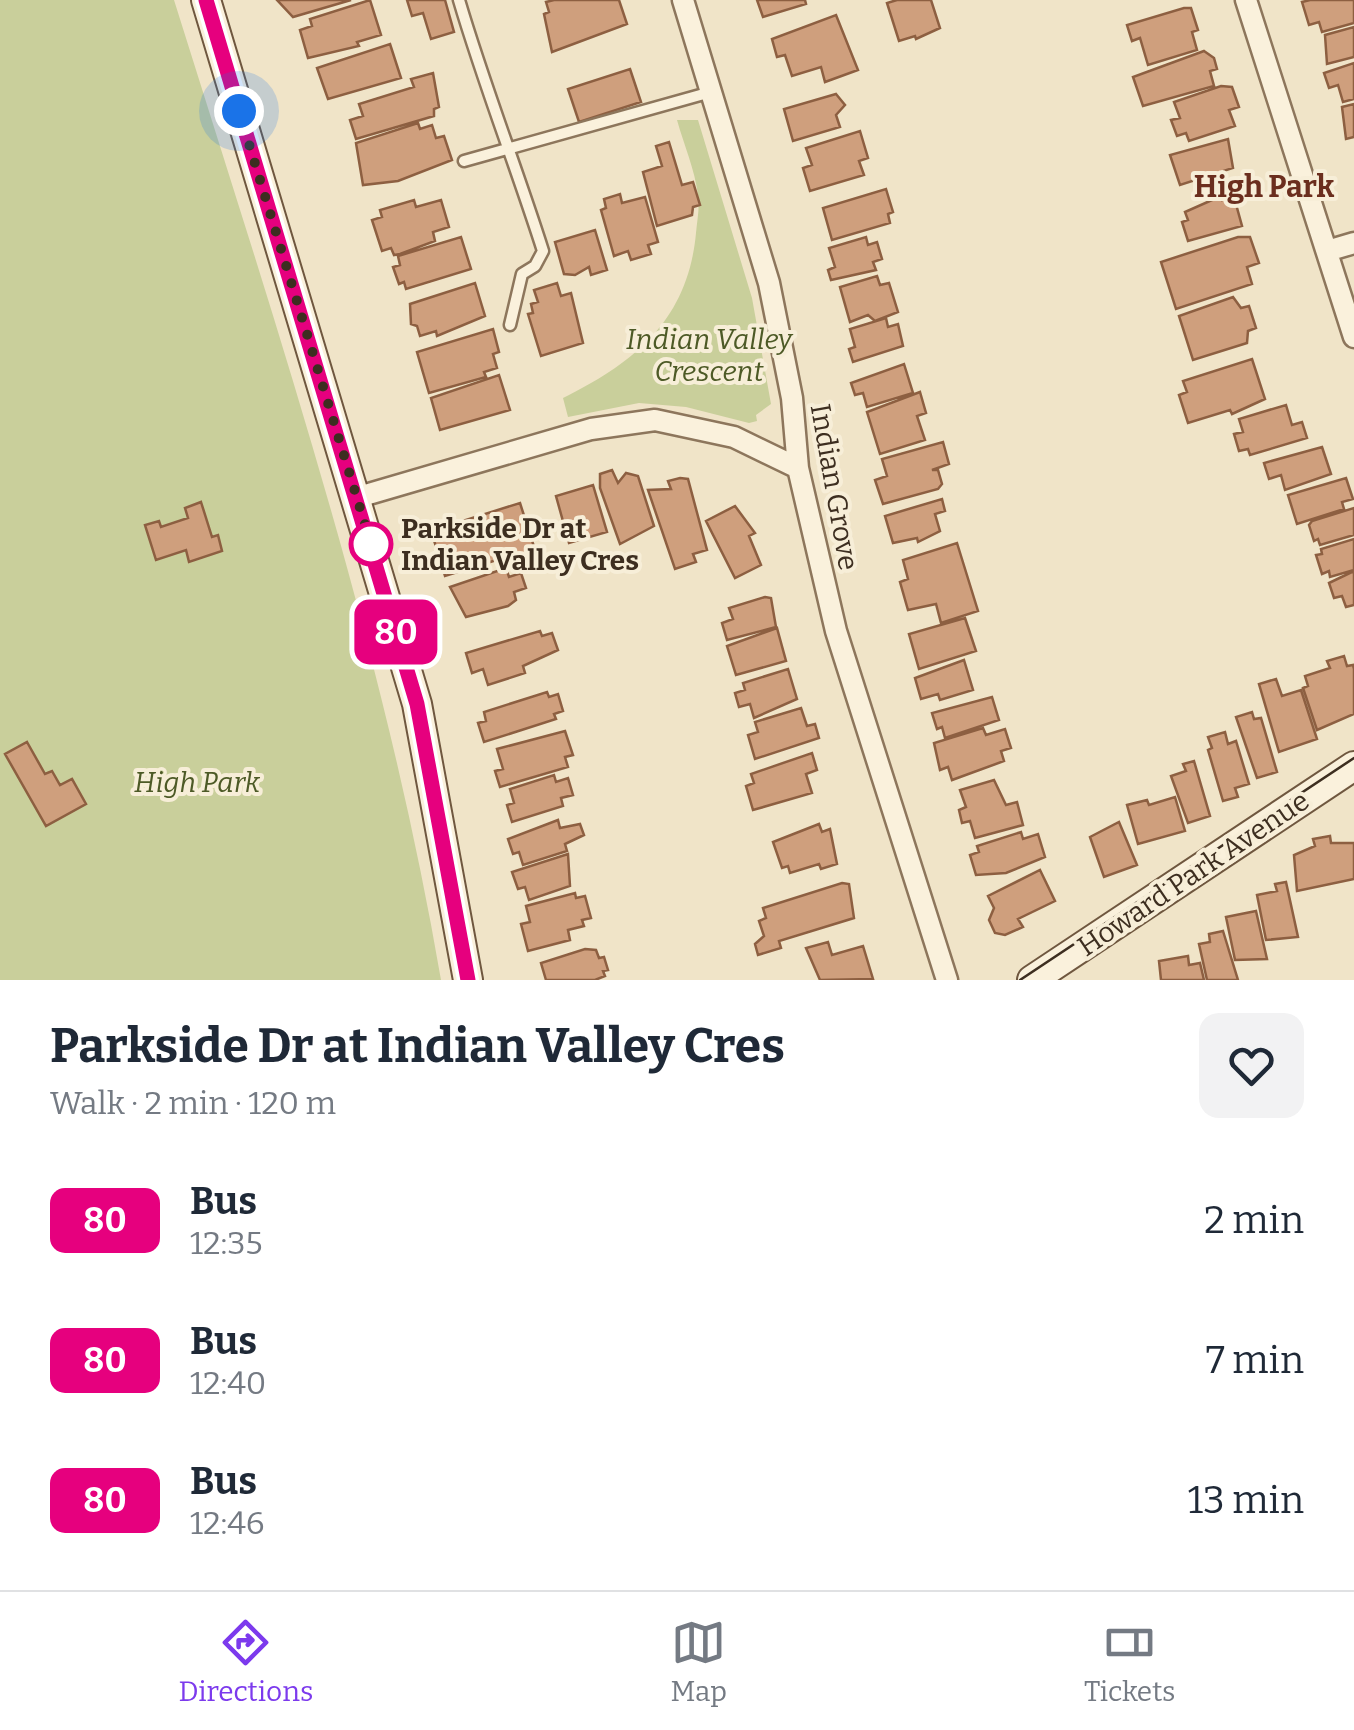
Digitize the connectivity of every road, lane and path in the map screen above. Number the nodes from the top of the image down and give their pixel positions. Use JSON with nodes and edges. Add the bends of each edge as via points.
{"nodes":[{"id":1,"x":206,"y":0,"type":"edge"},
{"id":2,"x":458,"y":0,"type":"edge"},
{"id":3,"x":683,"y":0,"type":"edge"},
{"id":4,"x":1246,"y":0,"type":"edge"},
{"id":5,"x":712,"y":92,"type":"junction"},
{"id":6,"x":507,"y":147,"type":"junction"},
{"id":7,"x":464,"y":161,"type":"dead end"},
{"id":8,"x":1354,"y":243,"type":"edge"},
{"id":9,"x":1327,"y":250,"type":"junction"},
{"id":10,"x":510,"y":325,"type":"dead end"},
{"id":11,"x":1354,"y":337,"type":"edge"},
{"id":12,"x":798,"y":468,"type":"junction"},
{"id":13,"x":355,"y":498,"type":"junction"},
{"id":14,"x":1354,"y":766,"type":"edge"},
{"id":15,"x":468,"y":980,"type":"edge"},
{"id":16,"x":948,"y":980,"type":"edge"},
{"id":17,"x":1032,"y":980,"type":"edge"}],
"edges":[{"from":1,"to":13,"type":"main road"},
{"from":2,"to":6,"type":"lane"},
{"from":3,"to":5,"type":"street","name":"Indian Grove"},
{"from":4,"to":9,"type":"street"},
{"from":5,"to":6,"type":"lane"},
{"from":5,"to":12,"type":"street","name":"Indian Grove","via":[[769,283]]},
{"from":6,"to":7,"type":"lane"},
{"from":6,"to":10,"type":"lane","via":[[543,250],[522,274]]},
{"from":8,"to":9,"type":"street"},
{"from":9,"to":11,"type":"street"},
{"from":12,"to":13,"type":"street","via":[[734,438],[655,420],[592,429]]},
{"from":12,"to":16,"type":"street","name":"Indian Grove","via":[[836,631]]},
{"from":13,"to":15,"type":"main road","via":[[417,704]]},
{"from":14,"to":17,"type":"main road","name":"Howard Park Avenue"}]}
